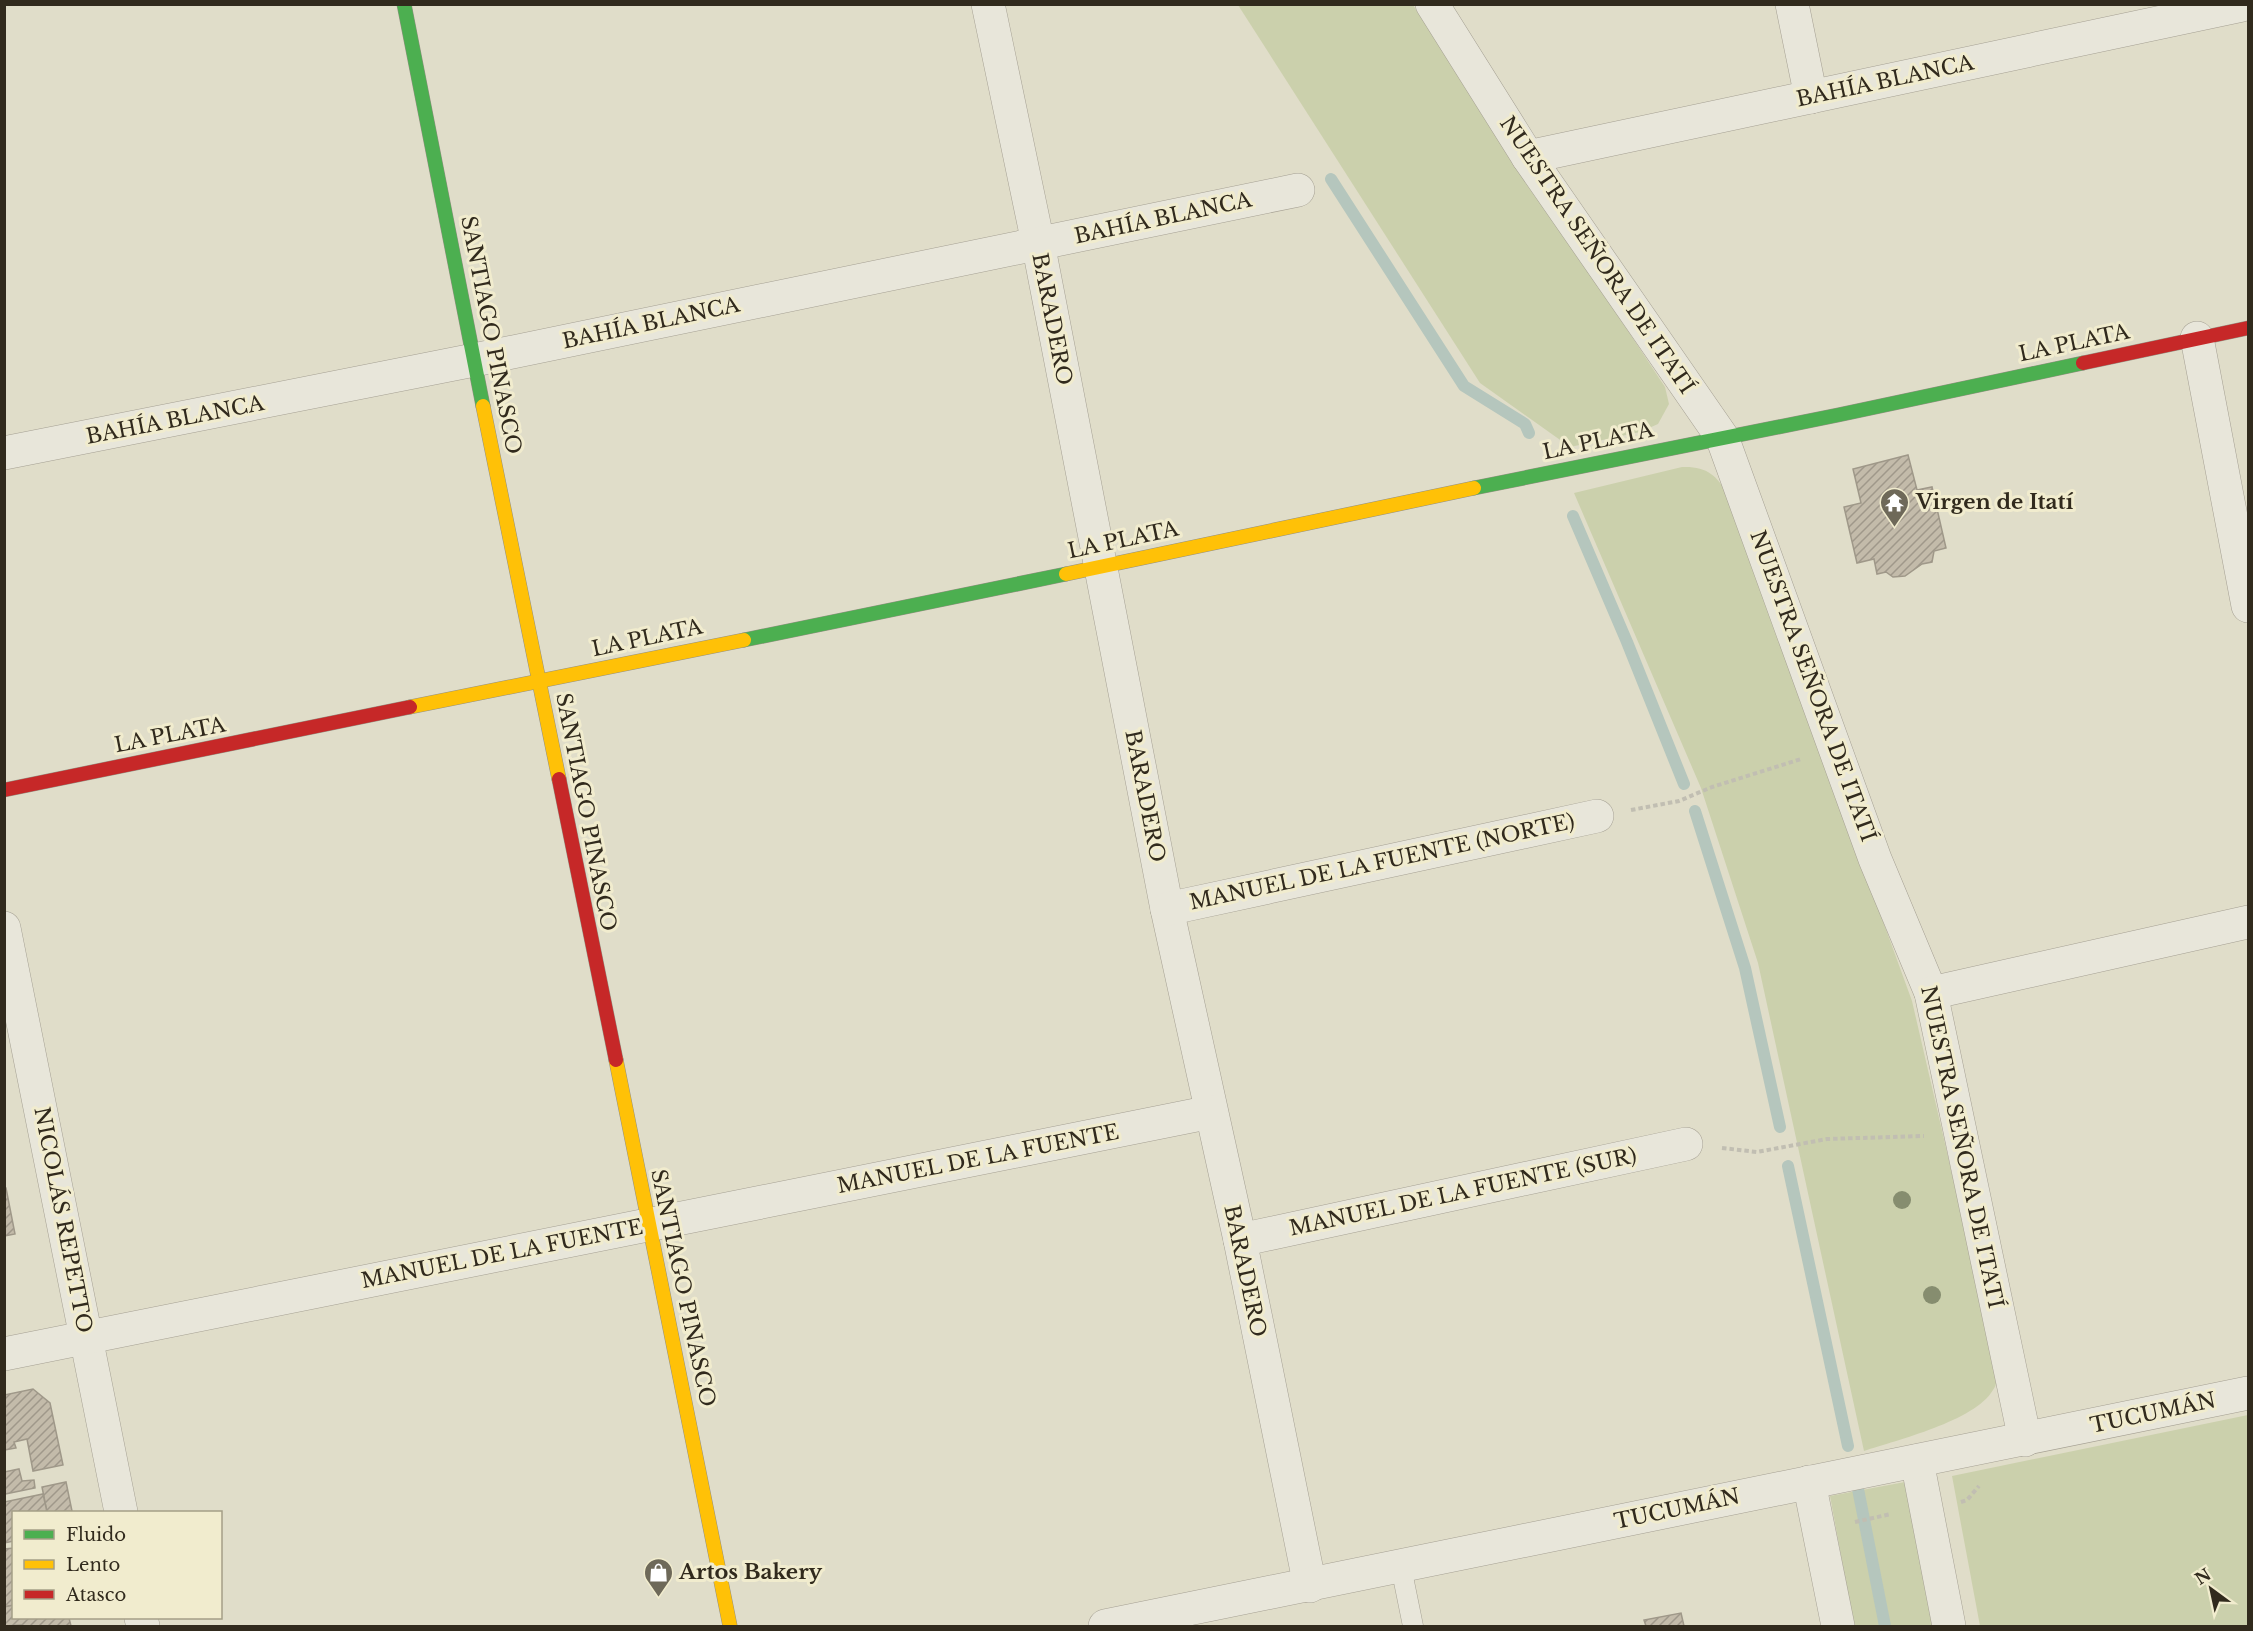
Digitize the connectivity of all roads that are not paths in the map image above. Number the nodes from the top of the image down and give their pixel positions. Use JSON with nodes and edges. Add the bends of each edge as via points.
{"nodes":[{"id":1,"x":404,"y":4,"type":"edge"},
{"id":2,"x":988,"y":4,"type":"edge"},
{"id":3,"x":1432,"y":4,"type":"edge"},
{"id":4,"x":1792,"y":4,"type":"edge"},
{"id":5,"x":2242,"y":5,"type":"edge"},
{"id":6,"x":1811,"y":97,"type":"junction"},
{"id":7,"x":1528,"y":157,"type":"junction"},
{"id":8,"x":1298,"y":190,"type":"dead end"},
{"id":9,"x":1038,"y":243,"type":"junction"},
{"id":10,"x":2248,"y":328,"type":"edge"},
{"id":11,"x":2197,"y":338,"type":"junction"},
{"id":12,"x":474,"y":360,"type":"junction"},
{"id":13,"x":1722,"y":437,"type":"junction"},
{"id":14,"x":4,"y":453,"type":"edge"},
{"id":15,"x":1100,"y":567,"type":"junction"},
{"id":16,"x":2248,"y":606,"type":"edge"},
{"id":17,"x":539,"y":681,"type":"junction"},
{"id":18,"x":4,"y":790,"type":"edge"},
{"id":19,"x":1597,"y":816,"type":"road end"},
{"id":20,"x":1167,"y":909,"type":"junction"},
{"id":21,"x":2248,"y":922,"type":"edge"},
{"id":22,"x":4,"y":928,"type":"edge"},
{"id":23,"x":1931,"y":993,"type":"junction"},
{"id":24,"x":1211,"y":1112,"type":"junction"},
{"id":25,"x":1686,"y":1144,"type":"road end"},
{"id":26,"x":648,"y":1225,"type":"junction"},
{"id":27,"x":1240,"y":1240,"type":"junction"},
{"id":28,"x":87,"y":1337,"type":"junction"},
{"id":29,"x":4,"y":1354,"type":"edge"},
{"id":30,"x":2248,"y":1394,"type":"edge"},
{"id":31,"x":2025,"y":1440,"type":"junction"},
{"id":32,"x":1917,"y":1461,"type":"junction"},
{"id":33,"x":1809,"y":1482,"type":"junction"},
{"id":34,"x":121,"y":1511,"type":"edge"},
{"id":35,"x":1401,"y":1567,"type":"junction"},
{"id":36,"x":1310,"y":1586,"type":"junction"},
{"id":37,"x":730,"y":1626,"type":"edge"},
{"id":38,"x":1106,"y":1626,"type":"edge"},
{"id":39,"x":1413,"y":1626,"type":"edge"},
{"id":40,"x":1838,"y":1626,"type":"edge"},
{"id":41,"x":1949,"y":1626,"type":"edge"}],
"edges":[{"from":1,"to":12,"type":"street","name":"SANTIAGO PINASCO"},
{"from":2,"to":9,"type":"street","name":"BARADERO"},
{"from":3,"to":7,"type":"street","name":"NUESTRA SEÑORA DE ITATÍ"},
{"from":4,"to":6,"type":"street"},
{"from":5,"to":6,"type":"street","name":"BAHÍA BLANCA"},
{"from":6,"to":7,"type":"street","name":"BAHÍA BLANCA"},
{"from":7,"to":13,"type":"street","name":"NUESTRA SEÑORA DE ITATÍ"},
{"from":8,"to":9,"type":"street","name":"BAHÍA BLANCA"},
{"from":9,"to":12,"type":"street","name":"BAHÍA BLANCA"},
{"from":9,"to":15,"type":"street","name":"BARADERO"},
{"from":10,"to":11,"type":"street","name":"LA PLATA"},
{"from":11,"to":13,"type":"street","name":"LA PLATA","via":[[1838,416]]},
{"from":11,"to":16,"type":"street"},
{"from":12,"to":14,"type":"street","name":"BAHÍA BLANCA"},
{"from":12,"to":17,"type":"street","name":"SANTIAGO PINASCO"},
{"from":13,"to":15,"type":"street","name":"LA PLATA"},
{"from":13,"to":23,"type":"street","name":"NUESTRA SEÑORA DE ITATÍ","via":[[1875,859]]},
{"from":15,"to":17,"type":"street","name":"LA PLATA"},
{"from":15,"to":20,"type":"street","name":"BARADERO"},
{"from":17,"to":18,"type":"street","name":"LA PLATA"},
{"from":17,"to":26,"type":"street","name":"SANTIAGO PINASCO"},
{"from":19,"to":20,"type":"street","name":"MANUEL DE LA FUENTE (NORTE)"},
{"from":20,"to":24,"type":"street","name":"BARADERO"},
{"from":21,"to":23,"type":"street"},
{"from":22,"to":28,"type":"street","name":"NICOLÁS REPETTO"},
{"from":23,"to":31,"type":"street","name":"NUESTRA SEÑORA DE ITATÍ"},
{"from":24,"to":26,"type":"street","name":"MANUEL DE LA FUENTE"},
{"from":24,"to":27,"type":"street","name":"BARADERO"},
{"from":25,"to":27,"type":"street","name":"MANUEL DE LA FUENTE (SUR)"},
{"from":26,"to":28,"type":"street","name":"MANUEL DE LA FUENTE"},
{"from":26,"to":37,"type":"street","name":"SANTIAGO PINASCO"},
{"from":27,"to":36,"type":"street","name":"BARADERO"},
{"from":28,"to":29,"type":"street","name":"MANUEL DE LA FUENTE"},
{"from":28,"to":34,"type":"street","name":"NICOLÁS REPETTO"},
{"from":30,"to":31,"type":"street","name":"TUCUMÁN"},
{"from":31,"to":32,"type":"street","name":"TUCUMÁN"},
{"from":32,"to":33,"type":"street","name":"TUCUMÁN"},
{"from":32,"to":41,"type":"street"},
{"from":33,"to":35,"type":"street","name":"TUCUMÁN"},
{"from":33,"to":40,"type":"street"},
{"from":35,"to":36,"type":"street","name":"TUCUMÁN"},
{"from":35,"to":39,"type":"lane"},
{"from":36,"to":38,"type":"street","name":"TUCUMÁN"}]}
